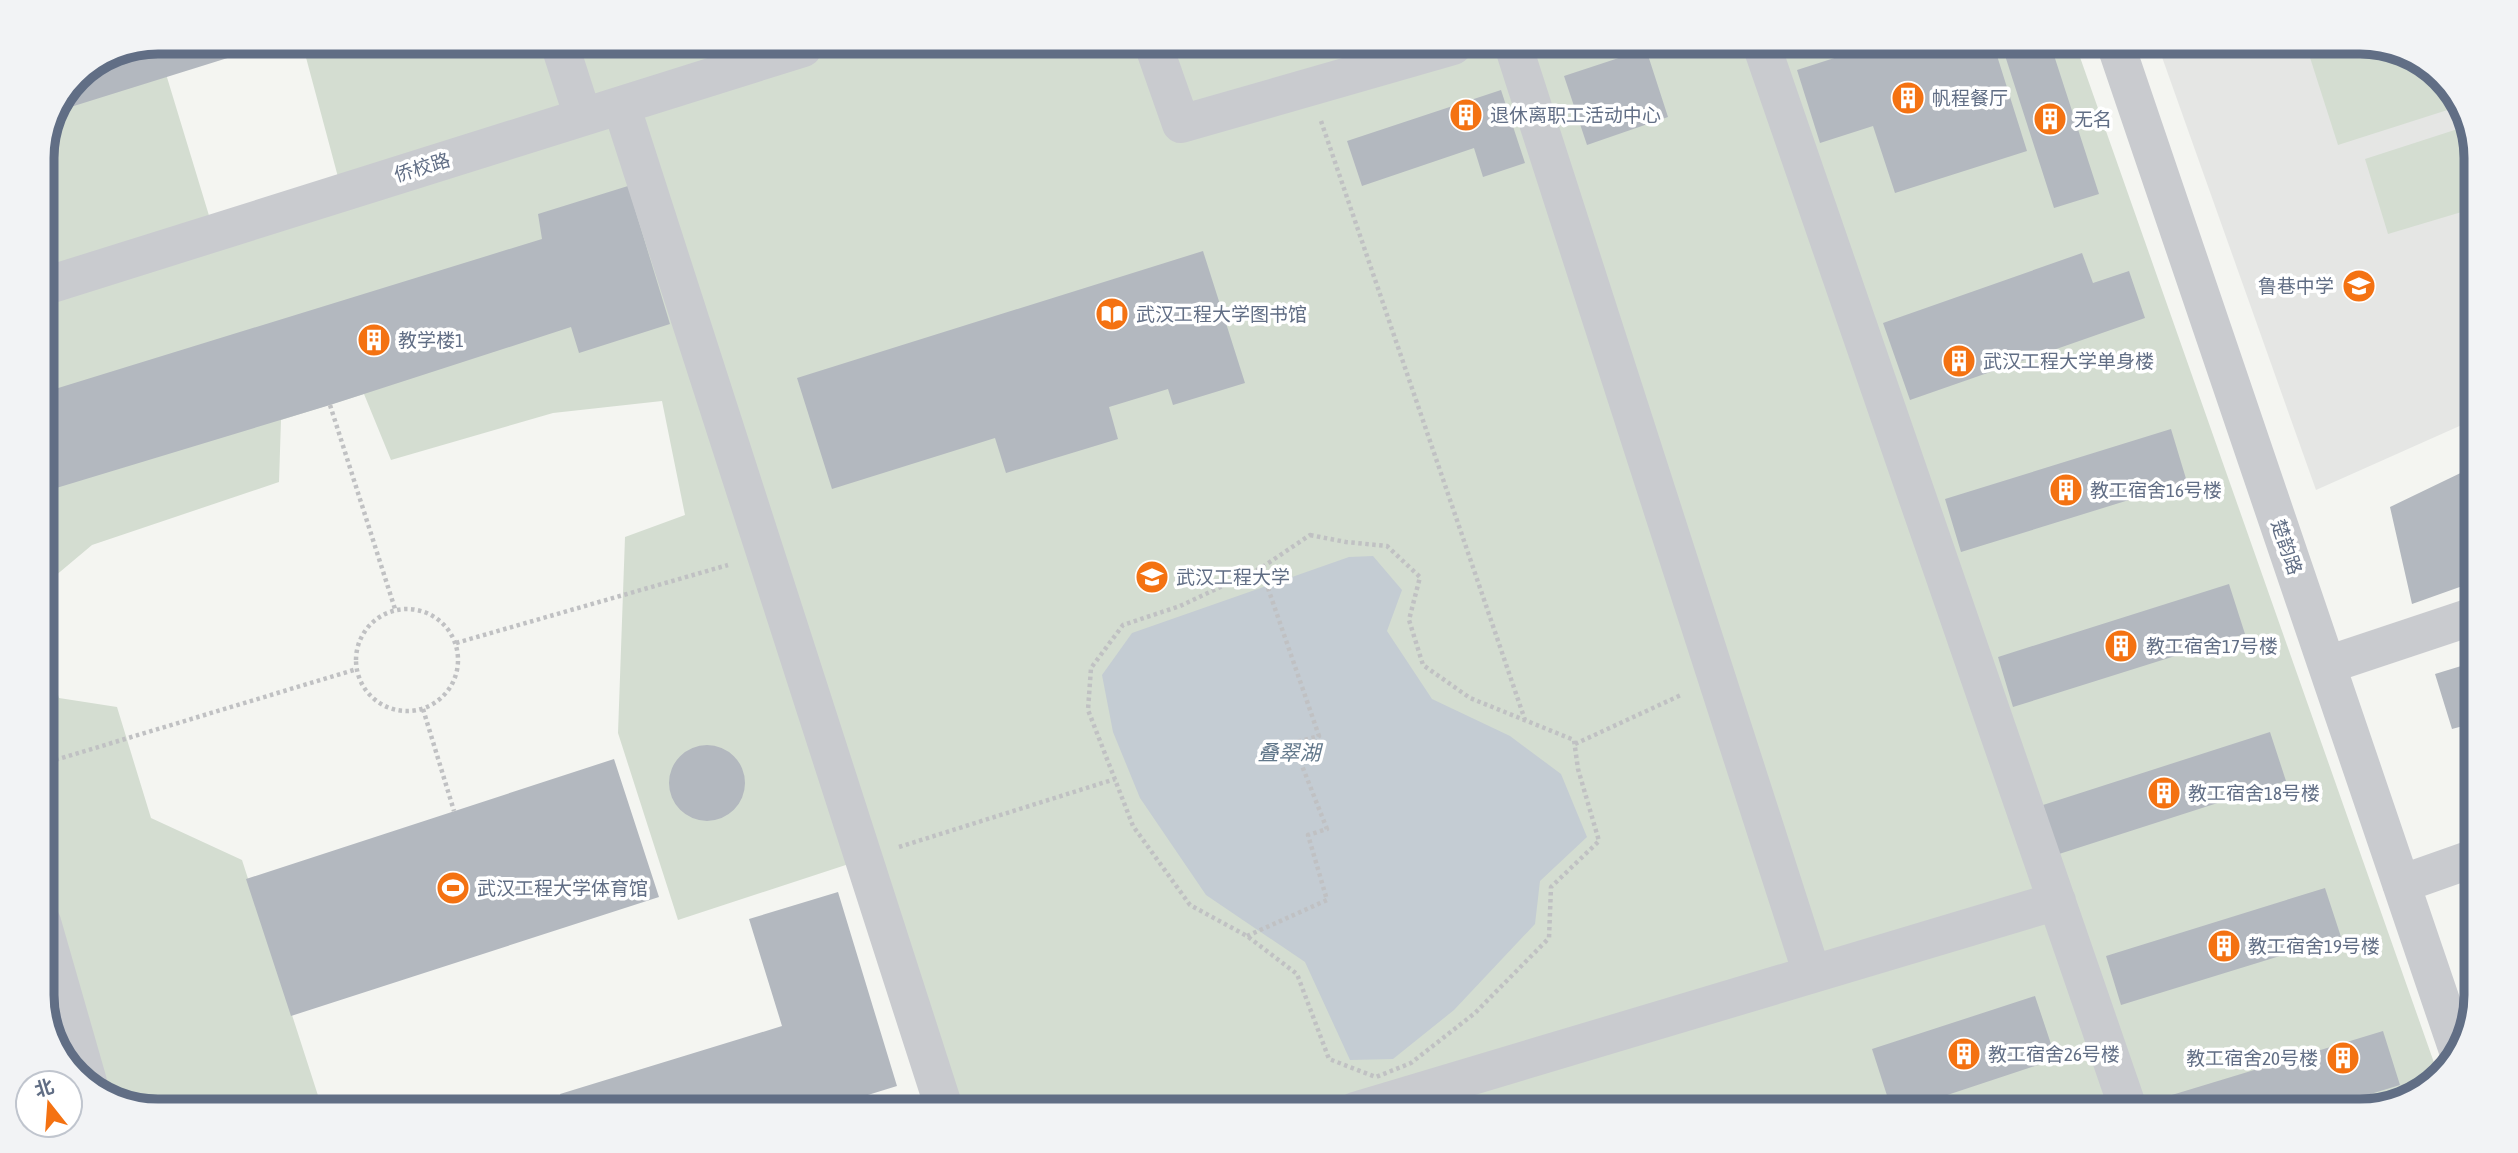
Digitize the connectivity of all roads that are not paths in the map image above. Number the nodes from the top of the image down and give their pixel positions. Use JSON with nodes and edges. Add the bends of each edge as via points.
{"nodes":[{"id":1,"x":563,"y":54,"type":"edge"},
{"id":2,"x":784,"y":54,"type":"edge"},
{"id":3,"x":1156,"y":54,"type":"edge"},
{"id":4,"x":1424,"y":54,"type":"edge"},
{"id":5,"x":1516,"y":54,"type":"edge"},
{"id":6,"x":1764,"y":54,"type":"edge"},
{"id":7,"x":2119,"y":54,"type":"edge"},
{"id":8,"x":621,"y":105,"type":"junction"},
{"id":9,"x":583,"y":117,"type":"junction"},
{"id":10,"x":54,"y":283,"type":"edge"},
{"id":11,"x":2464,"y":619,"type":"edge"},
{"id":12,"x":2327,"y":665,"type":"junction"},
{"id":13,"x":2464,"y":862,"type":"edge"},
{"id":14,"x":2401,"y":884,"type":"junction"},
{"id":15,"x":2057,"y":901,"type":"junction"},
{"id":16,"x":54,"y":964,"type":"edge"},
{"id":17,"x":1812,"y":974,"type":"junction"},
{"id":18,"x":2454,"y":1038,"type":"edge"},
{"id":19,"x":83,"y":1066,"type":"edge"},
{"id":20,"x":941,"y":1099,"type":"edge"},
{"id":21,"x":1395,"y":1099,"type":"edge"},
{"id":22,"x":2125,"y":1099,"type":"edge"}],
"edges":[{"from":1,"to":9,"type":"street"},
{"from":2,"to":8,"type":"street","name":"侨校路"},
{"from":3,"to":4,"type":"street","via":[[1181,124]]},
{"from":5,"to":17,"type":"street"},
{"from":6,"to":15,"type":"street"},
{"from":7,"to":12,"type":"street","name":"楚韵路"},
{"from":8,"to":9,"type":"street","name":"侨校路"},
{"from":8,"to":20,"type":"street"},
{"from":9,"to":10,"type":"street","name":"侨校路"},
{"from":11,"to":12,"type":"street"},
{"from":12,"to":14,"type":"street","name":"楚韵路"},
{"from":13,"to":14,"type":"street"},
{"from":14,"to":18,"type":"street","name":"楚韵路"},
{"from":15,"to":17,"type":"street"},
{"from":15,"to":22,"type":"street"},
{"from":16,"to":19,"type":"street"},
{"from":17,"to":21,"type":"street"}]}
